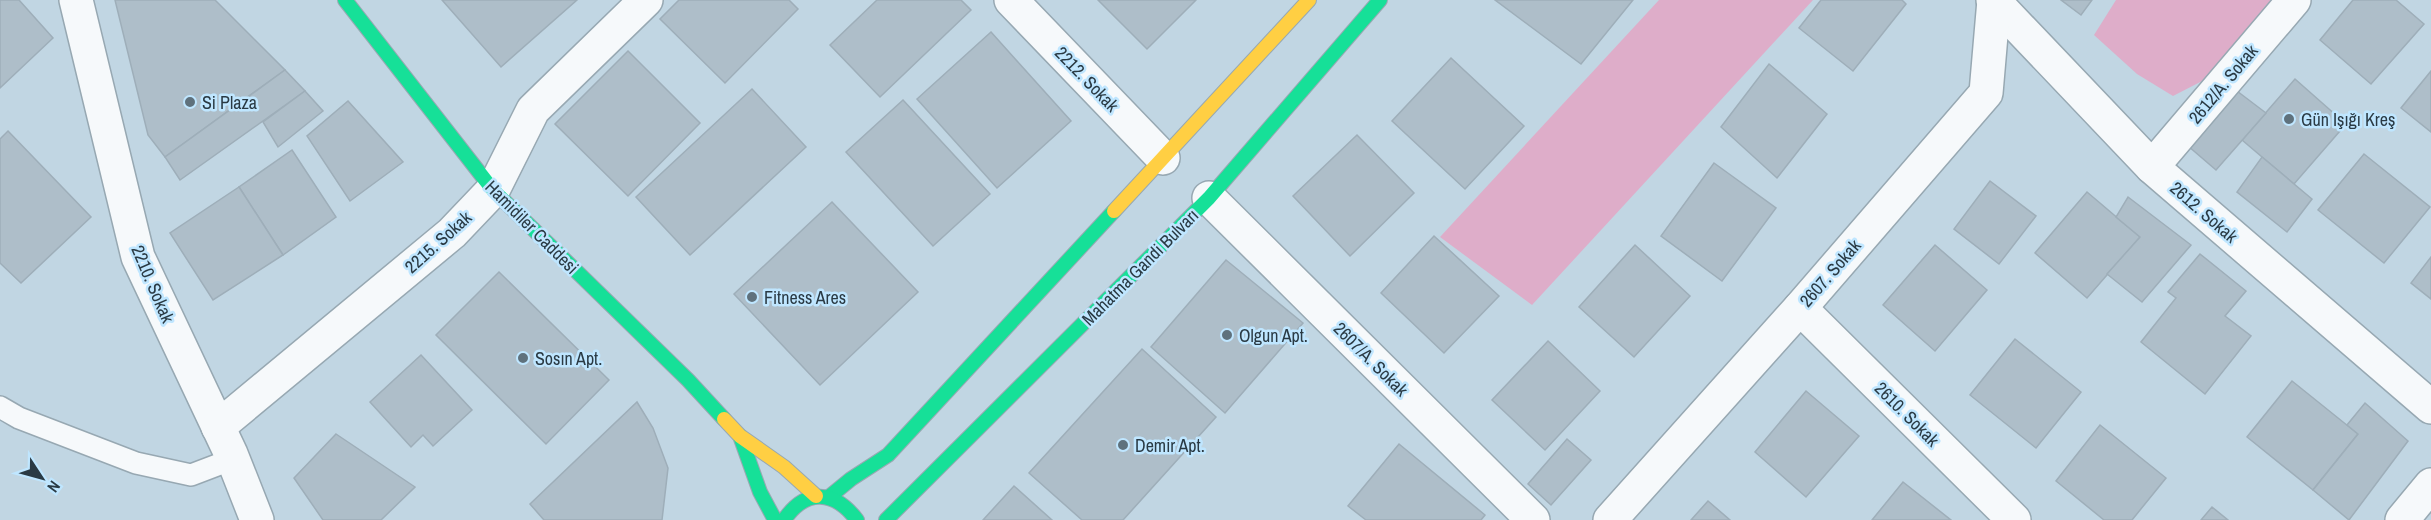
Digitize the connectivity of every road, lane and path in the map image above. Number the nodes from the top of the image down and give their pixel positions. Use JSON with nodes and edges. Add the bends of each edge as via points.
{"nodes":[{"id":1,"x":76,"y":0,"type":"edge"},
{"id":2,"x":345,"y":0,"type":"edge"},
{"id":3,"x":646,"y":0,"type":"edge"},
{"id":4,"x":1011,"y":0,"type":"edge"},
{"id":5,"x":1309,"y":0,"type":"edge"},
{"id":6,"x":1380,"y":0,"type":"edge"},
{"id":7,"x":1994,"y":0,"type":"edge"},
{"id":8,"x":2294,"y":0,"type":"edge"},
{"id":9,"x":1163,"y":158,"type":"junction"},
{"id":10,"x":2152,"y":167,"type":"junction"},
{"id":11,"x":493,"y":190,"type":"junction"},
{"id":12,"x":1209,"y":198,"type":"junction"},
{"id":13,"x":1800,"y":308,"type":"junction"},
{"id":14,"x":0,"y":407,"type":"edge"},
{"id":15,"x":2431,"y":407,"type":"edge"},
{"id":16,"x":218,"y":427,"type":"junction"},
{"id":17,"x":740,"y":436,"type":"junction"},
{"id":18,"x":233,"y":459,"type":"junction"},
{"id":19,"x":2431,"y":485,"type":"edge"},
{"id":20,"x":823,"y":496,"type":"junction"},
{"id":21,"x":257,"y":520,"type":"edge"},
{"id":22,"x":775,"y":520,"type":"edge"},
{"id":23,"x":784,"y":520,"type":"edge"},
{"id":24,"x":856,"y":520,"type":"edge"},
{"id":25,"x":886,"y":520,"type":"edge"},
{"id":26,"x":1533,"y":520,"type":"edge"},
{"id":27,"x":1610,"y":520,"type":"edge"},
{"id":28,"x":2014,"y":520,"type":"edge"},
{"id":29,"x":2402,"y":520,"type":"edge"}],
"edges":[{"from":1,"to":16,"type":"street","name":"2210. Sokak","via":[[138,256]]},
{"from":2,"to":11,"type":"main road","name":"Hamidiler Caddesi"},
{"from":3,"to":11,"type":"street","name":"2215. Sokak","via":[[533,110]]},
{"from":4,"to":9,"type":"street","name":"2212. Sokak"},
{"from":5,"to":9,"type":"main road"},
{"from":6,"to":12,"type":"main road","name":"Mahatma Gandi Bulvarı"},
{"from":7,"to":10,"type":"street","name":"2612. Sokak"},
{"from":7,"to":13,"type":"street","name":"2607. Sokak","via":[[1986,93]]},
{"from":8,"to":10,"type":"street","name":"2612/A. Sokak"},
{"from":9,"to":20,"type":"main road","via":[[888,455]]},
{"from":10,"to":15,"type":"street","name":"2612. Sokak"},
{"from":11,"to":16,"type":"street","name":"2215. Sokak","via":[[452,232]]},
{"from":11,"to":17,"type":"main road","name":"Hamidiler Caddesi"},
{"from":12,"to":25,"type":"main road","name":"Mahatma Gandi Bulvarı"},
{"from":12,"to":26,"type":"street","name":"2607/A. Sokak"},
{"from":13,"to":27,"type":"street","name":"2607. Sokak"},
{"from":13,"to":28,"type":"street","name":"2610. Sokak"},
{"from":14,"to":18,"type":"lane","via":[[19,418],[147,465],[191,475]]},
{"from":16,"to":18,"type":"street","name":"2210. Sokak"},
{"from":17,"to":20,"type":"main road"},
{"from":17,"to":22,"type":"main road","via":[[760,492]]},
{"from":18,"to":21,"type":"street","name":"2210. Sokak"},
{"from":19,"to":29,"type":"street"},
{"from":20,"to":23,"type":"main road","via":[[804,500]]},
{"from":20,"to":24,"type":"main road","via":[[841,501]]}]}
